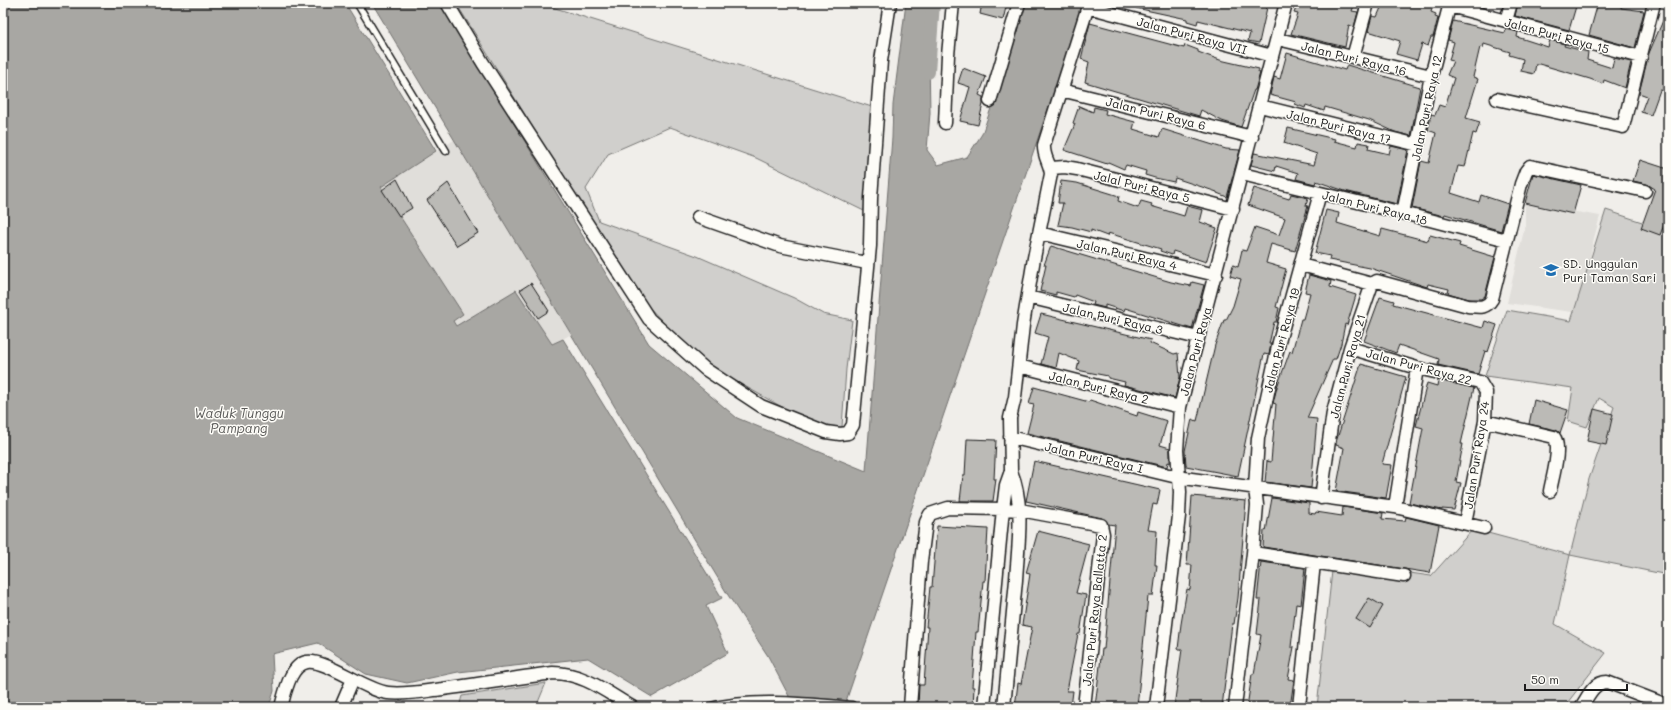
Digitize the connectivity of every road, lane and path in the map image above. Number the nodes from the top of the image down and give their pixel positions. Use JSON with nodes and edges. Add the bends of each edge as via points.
{"nodes":[{"id":1,"x":357,"y":3,"type":"edge"},
{"id":2,"x":447,"y":3,"type":"edge"},
{"id":3,"x":890,"y":3,"type":"edge"},
{"id":4,"x":953,"y":3,"type":"edge"},
{"id":5,"x":1019,"y":3,"type":"edge"},
{"id":6,"x":1286,"y":3,"type":"edge"},
{"id":7,"x":1368,"y":3,"type":"edge"},
{"id":8,"x":1511,"y":3,"type":"edge"},
{"id":9,"x":1654,"y":3,"type":"edge"},
{"id":10,"x":1089,"y":5,"type":"edge"},
{"id":11,"x":1450,"y":5,"type":"edge"},
{"id":12,"x":1506,"y":21,"type":"junction"},
{"id":13,"x":1278,"y":39,"type":"junction"},
{"id":14,"x":1272,"y":56,"type":"junction"},
{"id":15,"x":1353,"y":57,"type":"junction"},
{"id":16,"x":1641,"y":57,"type":"junction"},
{"id":17,"x":1431,"y":76,"type":"junction"},
{"id":18,"x":1060,"y":90,"type":"junction"},
{"id":19,"x":1497,"y":99,"type":"dead end"},
{"id":20,"x":990,"y":101,"type":"dead end"},
{"id":21,"x":1260,"y":106,"type":"junction"},
{"id":22,"x":945,"y":123,"type":"dead end"},
{"id":23,"x":1252,"y":136,"type":"junction"},
{"id":24,"x":1418,"y":145,"type":"junction"},
{"id":25,"x":446,"y":151,"type":"dead end"},
{"id":26,"x":1051,"y":168,"type":"junction"},
{"id":27,"x":1242,"y":174,"type":"junction"},
{"id":28,"x":1645,"y":191,"type":"dead end"},
{"id":29,"x":1320,"y":193,"type":"junction"},
{"id":30,"x":1233,"y":208,"type":"junction"},
{"id":31,"x":1402,"y":213,"type":"junction"},
{"id":32,"x":698,"y":218,"type":"dead end"},
{"id":33,"x":1039,"y":233,"type":"junction"},
{"id":34,"x":1507,"y":240,"type":"junction"},
{"id":35,"x":867,"y":263,"type":"junction"},
{"id":36,"x":1301,"y":264,"type":"junction"},
{"id":37,"x":1216,"y":275,"type":"junction"},
{"id":38,"x":1372,"y":284,"type":"junction"},
{"id":39,"x":1028,"y":297,"type":"junction"},
{"id":40,"x":1198,"y":338,"type":"junction"},
{"id":41,"x":1350,"y":348,"type":"junction"},
{"id":42,"x":1019,"y":366,"type":"junction"},
{"id":43,"x":1417,"y":368,"type":"junction"},
{"id":44,"x":1485,"y":388,"type":"joint"},
{"id":45,"x":1180,"y":407,"type":"junction"},
{"id":46,"x":1484,"y":421,"type":"junction"},
{"id":47,"x":1010,"y":437,"type":"junction"},
{"id":48,"x":1011,"y":471,"type":"junction"},
{"id":49,"x":1177,"y":476,"type":"junction"},
{"id":50,"x":1255,"y":488,"type":"junction"},
{"id":51,"x":1550,"y":491,"type":"dead end"},
{"id":52,"x":1321,"y":498,"type":"junction"},
{"id":53,"x":1396,"y":507,"type":"junction"},
{"id":54,"x":1003,"y":509,"type":"junction"},
{"id":55,"x":1020,"y":510,"type":"junction"},
{"id":56,"x":1465,"y":523,"type":"junction"},
{"id":57,"x":1484,"y":528,"type":"dead end"},
{"id":58,"x":1253,"y":553,"type":"junction"},
{"id":59,"x":1314,"y":564,"type":"junction"},
{"id":60,"x":1404,"y":576,"type":"dead end"},
{"id":61,"x":353,"y":679,"type":"junction"},
{"id":62,"x":1659,"y":702,"type":"dead end"},
{"id":63,"x":852,"y":705,"type":"dead end"},
{"id":64,"x":281,"y":707,"type":"edge"},
{"id":65,"x":340,"y":707,"type":"edge"},
{"id":66,"x":632,"y":707,"type":"edge"},
{"id":67,"x":706,"y":707,"type":"edge"},
{"id":68,"x":910,"y":707,"type":"edge"},
{"id":69,"x":984,"y":707,"type":"edge"},
{"id":70,"x":1004,"y":707,"type":"edge"},
{"id":71,"x":1084,"y":707,"type":"edge"},
{"id":72,"x":1156,"y":707,"type":"edge"},
{"id":73,"x":1234,"y":707,"type":"edge"},
{"id":74,"x":1299,"y":707,"type":"edge"},
{"id":75,"x":1581,"y":707,"type":"edge"}],
"edges":[{"from":1,"to":25,"type":"lane"},
{"from":2,"to":35,"type":"street","via":[[649,319],[705,369],[761,406],[826,432],[848,433],[853,425]]},
{"from":3,"to":35,"type":"street","via":[[881,61]]},
{"from":4,"to":22,"type":"street"},
{"from":5,"to":20,"type":"street"},
{"from":6,"to":13,"type":"street","name":"Jalan Puri Raya"},
{"from":7,"to":15,"type":"street"},
{"from":8,"to":12,"type":"street"},
{"from":9,"to":16,"type":"street"},
{"from":10,"to":14,"type":"street","name":"Jalan Puri Raya VII"},
{"from":10,"to":18,"type":"street"},
{"from":11,"to":12,"type":"street","name":"Jalan Puri Raya 15"},
{"from":11,"to":17,"type":"street","name":"Jalan Puri Raya 12"},
{"from":12,"to":16,"type":"street","name":"Jalan Puri Raya 15"},
{"from":13,"to":14,"type":"street","name":"Jalan Puri Raya"},
{"from":13,"to":15,"type":"street","name":"Jalan Puri Raya 16"},
{"from":14,"to":21,"type":"street","name":"Jalan Puri Raya"},
{"from":15,"to":17,"type":"street","name":"Jalan Puri Raya 16"},
{"from":16,"to":19,"type":"street","via":[[1623,127]]},
{"from":17,"to":24,"type":"street","name":"Jalan Puri Raya 12"},
{"from":18,"to":23,"type":"street","name":"Jalan Puri Raya 6"},
{"from":18,"to":26,"type":"street","via":[[1044,145],[1044,157]]},
{"from":21,"to":23,"type":"street","name":"Jalan Puri Raya"},
{"from":21,"to":24,"type":"street","name":"Jalan Puri Raya 17"},
{"from":23,"to":27,"type":"street","name":"Jalan Puri Raya"},
{"from":24,"to":31,"type":"street","name":"Jalan Puri Raya 12"},
{"from":26,"to":30,"type":"street","name":"Jalal Puri Raya 5","via":[[1077,169]]},
{"from":26,"to":33,"type":"street"},
{"from":27,"to":29,"type":"street","name":"Jalan Puri Raya 18"},
{"from":27,"to":30,"type":"street","name":"Jalan Puri Raya"},
{"from":28,"to":34,"type":"street","via":[[1530,166],[1521,184]]},
{"from":29,"to":31,"type":"street","name":"Jalan Puri Raya 18"},
{"from":29,"to":36,"type":"street","name":"Jalan Puri Raya 19"},
{"from":30,"to":37,"type":"street","name":"Jalan Puri Raya"},
{"from":31,"to":34,"type":"street","name":"Jalan Puri Raya 18"},
{"from":32,"to":35,"type":"street","via":[[780,246]]},
{"from":33,"to":37,"type":"street","name":"Jalan Puri Raya 4"},
{"from":33,"to":39,"type":"street"},
{"from":34,"to":38,"type":"street","via":[[1492,299],[1488,305],[1468,306],[1377,281]]},
{"from":36,"to":38,"type":"street"},
{"from":36,"to":50,"type":"street","name":"Jalan Puri Raya 19","via":[[1279,342],[1261,422]]},
{"from":37,"to":40,"type":"street","name":"Jalan Puri Raya"},
{"from":38,"to":41,"type":"street","name":"Jalan Puri Raya 21"},
{"from":39,"to":40,"type":"street","name":"Jalan Puri Raya 3"},
{"from":39,"to":42,"type":"street"},
{"from":40,"to":45,"type":"street","name":"Jalan Puri Raya"},
{"from":41,"to":43,"type":"street","name":"Jalan Puri Raya 22"},
{"from":41,"to":52,"type":"street","name":"Jalan Puri Raya 21","via":[[1333,412]]},
{"from":42,"to":45,"type":"street","name":"Jalan Puri Raya 2"},
{"from":42,"to":47,"type":"street","via":[[1010,418]]},
{"from":43,"to":44,"type":"street","name":"Jalan Puri Raya 22","via":[[1480,382]]},
{"from":43,"to":53,"type":"street"},
{"from":44,"to":46,"type":"street","name":"Jalan Puri Raya 24"},
{"from":45,"to":49,"type":"street","name":"Jalan Puri Raya"},
{"from":46,"to":51,"type":"street","via":[[1554,437],[1557,440],[1558,448]]},
{"from":46,"to":56,"type":"street","name":"Jalan Puri Raya 24"},
{"from":47,"to":48,"type":"street"},
{"from":47,"to":49,"type":"street","name":"Jalan Puri Raya I"},
{"from":48,"to":54,"type":"street","via":[[1006,485]]},
{"from":48,"to":55,"type":"street","via":[[1017,485]]},
{"from":49,"to":50,"type":"street","name":"Jalan Puri Raya I"},
{"from":49,"to":72,"type":"street","name":"Jalan Puri Raya","via":[[1180,492],[1178,516]]},
{"from":50,"to":52,"type":"street","name":"Jalan Puri Raya I"},
{"from":50,"to":58,"type":"street","name":"Jalan Puri Raya 19","via":[[1257,505]]},
{"from":52,"to":53,"type":"street","name":"Jalan Puri Raya I"},
{"from":53,"to":56,"type":"street","name":"Jalan Puri Raya I"},
{"from":54,"to":55,"type":"street"},
{"from":54,"to":68,"type":"street","via":[[948,508],[930,514],[926,522]]},
{"from":54,"to":69,"type":"street"},
{"from":55,"to":70,"type":"street"},
{"from":55,"to":71,"type":"street","name":"Jalan Puri Raya Ballatta 2","via":[[1101,525]]},
{"from":56,"to":57,"type":"street","name":"Jalan Puri Raya I"},
{"from":58,"to":59,"type":"street"},
{"from":58,"to":73,"type":"street","name":"Jalan Puri Raya 19"},
{"from":59,"to":60,"type":"street"},
{"from":59,"to":74,"type":"street"},
{"from":61,"to":64,"type":"street","via":[[317,663],[307,662],[299,665],[293,673]]},
{"from":61,"to":65,"type":"street"},
{"from":61,"to":66,"type":"street","via":[[370,688],[388,693],[401,693],[567,673],[580,676]]},
{"from":62,"to":75,"type":"street","via":[[1601,682],[1595,685]]},
{"from":63,"to":67,"type":"lane","via":[[727,702]]}]}
